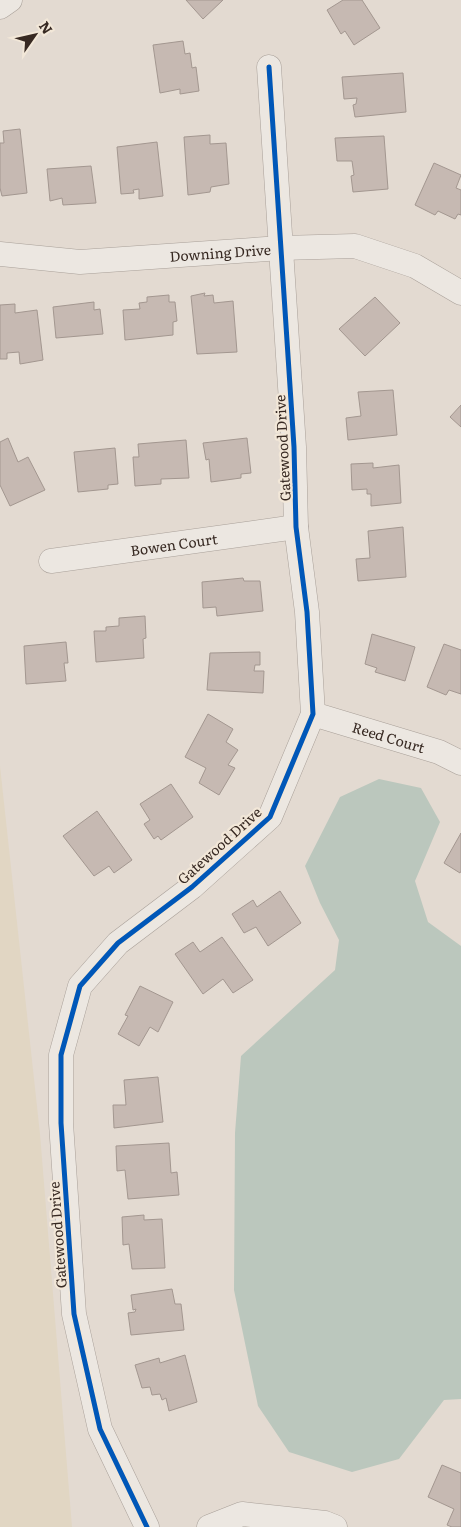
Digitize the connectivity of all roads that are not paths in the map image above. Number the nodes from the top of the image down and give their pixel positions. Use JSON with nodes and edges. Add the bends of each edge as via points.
{"nodes":[{"id":1,"x":10,"y":0,"type":"edge"},
{"id":2,"x":0,"y":7,"type":"edge"},
{"id":3,"x":269,"y":67,"type":"dead end"},
{"id":4,"x":281,"y":248,"type":"junction"},
{"id":5,"x":0,"y":254,"type":"edge"},
{"id":6,"x":461,"y":293,"type":"edge"},
{"id":7,"x":296,"y":527,"type":"junction"},
{"id":8,"x":51,"y":561,"type":"dead end"},
{"id":9,"x":313,"y":714,"type":"junction"},
{"id":10,"x":461,"y":762,"type":"edge"},
{"id":11,"x":147,"y":1527,"type":"edge"},
{"id":12,"x":209,"y":1527,"type":"edge"},
{"id":13,"x":335,"y":1527,"type":"edge"}],
"edges":[{"from":1,"to":2,"type":"street"},
{"from":3,"to":4,"type":"street","name":"Gatewood Drive"},
{"from":4,"to":5,"type":"street","name":"Downing Drive","via":[[80,262]]},
{"from":4,"to":6,"type":"street","name":"Downing Drive","via":[[354,246],[415,266]]},
{"from":4,"to":7,"type":"street","name":"Gatewood Drive"},
{"from":7,"to":8,"type":"street","name":"Bowen Court"},
{"from":7,"to":9,"type":"street","name":"Gatewood Drive","via":[[307,612]]},
{"from":9,"to":10,"type":"street","name":"Reed Court","via":[[439,752]]},
{"from":9,"to":11,"type":"street","name":"Gatewood Drive","via":[[270,817],[192,887],[118,943],[80,986],[61,1055],[61,1123],[74,1314],[100,1429]]},
{"from":12,"to":13,"type":"street","via":[[242,1514],[325,1523]]}]}
